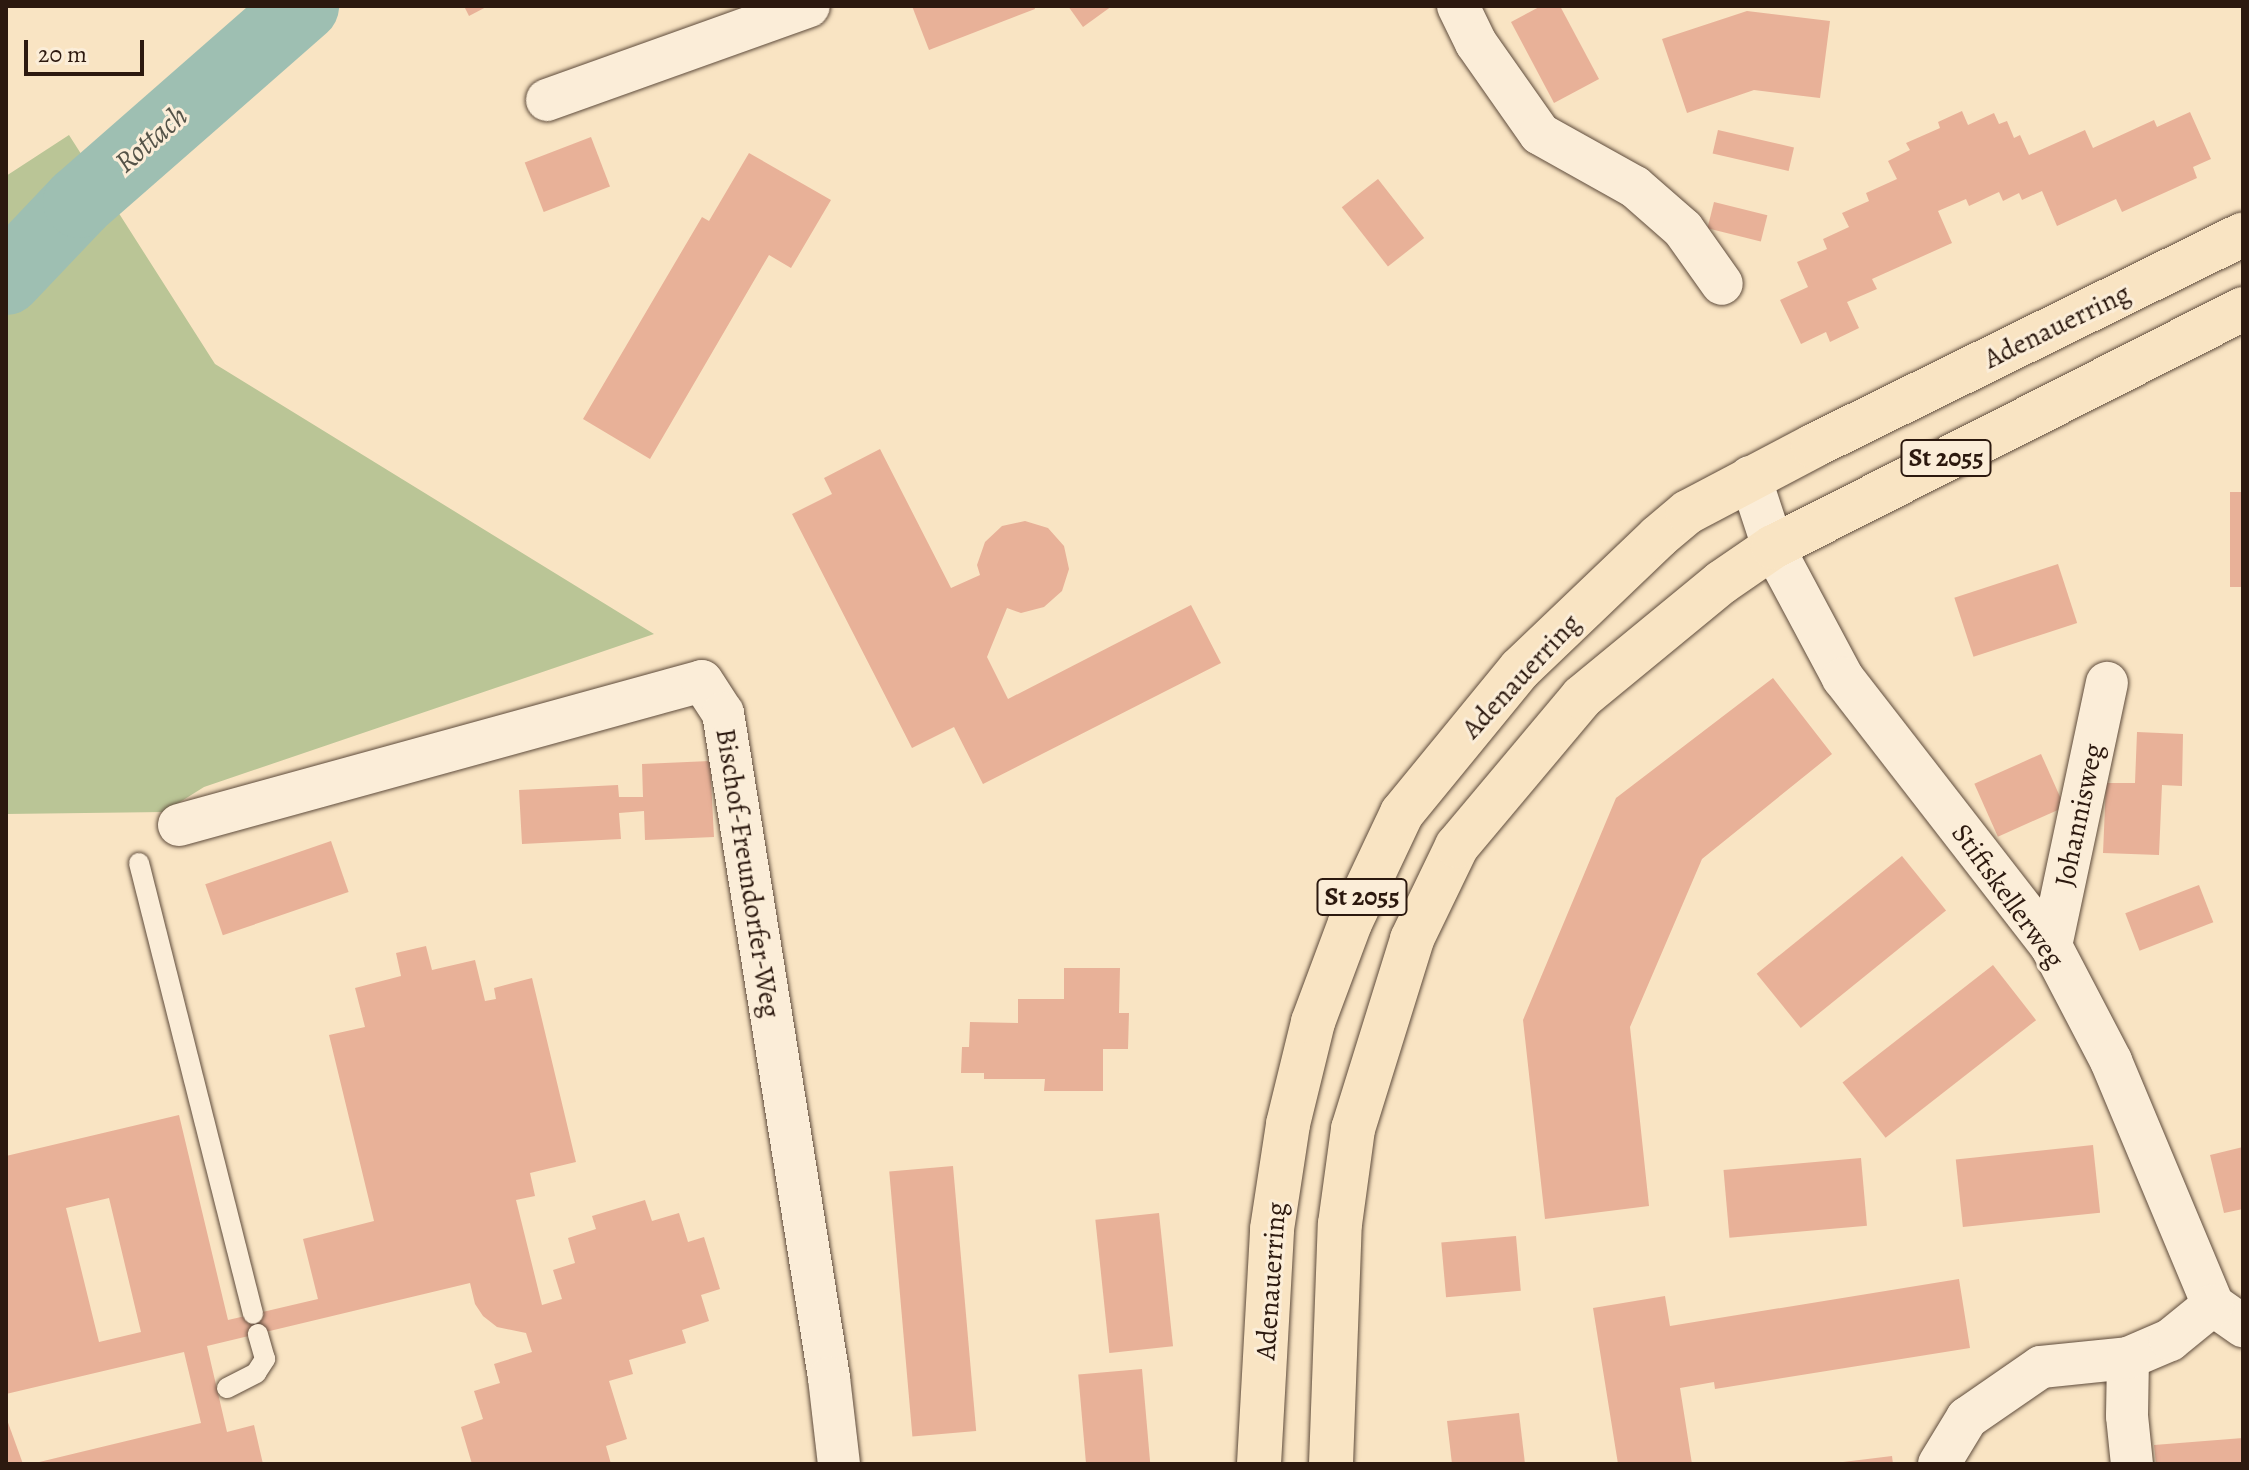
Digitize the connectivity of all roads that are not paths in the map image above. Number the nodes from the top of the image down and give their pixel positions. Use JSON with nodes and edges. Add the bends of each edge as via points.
{"nodes":[{"id":1,"x":809,"y":6,"type":"edge"},
{"id":2,"x":1458,"y":6,"type":"edge"},
{"id":3,"x":547,"y":100,"type":"dead end"},
{"id":4,"x":2243,"y":234,"type":"edge"},
{"id":5,"x":1722,"y":284,"type":"dead end"},
{"id":6,"x":2243,"y":309,"type":"edge"},
{"id":7,"x":1750,"y":477,"type":"junction"},
{"id":8,"x":1773,"y":547,"type":"junction"},
{"id":9,"x":2107,"y":683,"type":"dead end"},
{"id":10,"x":179,"y":825,"type":"dead end"},
{"id":11,"x":139,"y":863,"type":"dead end"},
{"id":12,"x":2051,"y":946,"type":"junction"},
{"id":13,"x":2228,"y":1315,"type":"edge"},
{"id":14,"x":2128,"y":1358,"type":"junction"},
{"id":15,"x":227,"y":1388,"type":"dead end"},
{"id":16,"x":839,"y":1464,"type":"edge"},
{"id":17,"x":1259,"y":1464,"type":"edge"},
{"id":18,"x":1331,"y":1464,"type":"edge"},
{"id":19,"x":1939,"y":1464,"type":"edge"},
{"id":20,"x":2132,"y":1464,"type":"edge"}],
"edges":[{"from":1,"to":3,"type":"street"},
{"from":2,"to":5,"type":"street","via":[[1476,43],[1540,134],[1635,187],[1683,229]]},
{"from":4,"to":7,"type":"main road","name":"Adenauerring","number":"St 2055"},
{"from":6,"to":8,"type":"main road","number":"St 2055"},
{"from":7,"to":8,"type":"street","name":"Stiftskellerweg"},
{"from":7,"to":17,"type":"main road","name":"Adenauerring","number":"St 2055","via":[[1688,512],[1658,537],[1520,669],[1402,813],[1350,923],[1313,1022],[1288,1124],[1272,1229]]},
{"from":8,"to":12,"type":"street","name":"Stiftskellerweg","via":[[1843,678]]},
{"from":8,"to":18,"type":"main road","number":"St 2055","via":[[1582,697],[1457,846],[1425,912],[1353,1129],[1340,1224]]},
{"from":9,"to":12,"type":"street","name":"Johannisweg"},
{"from":10,"to":16,"type":"street","name":"Bischof-Freundorfer-Weg","via":[[702,681],[723,713]]},
{"from":11,"to":15,"type":"lane","via":[[265,1359],[256,1373]]},
{"from":12,"to":13,"type":"street","name":"Stiftskellerweg","via":[[2111,1061]]},
{"from":13,"to":14,"type":"street"},
{"from":14,"to":19,"type":"street","via":[[2041,1367],[1967,1418]]},
{"from":14,"to":20,"type":"street"}]}
